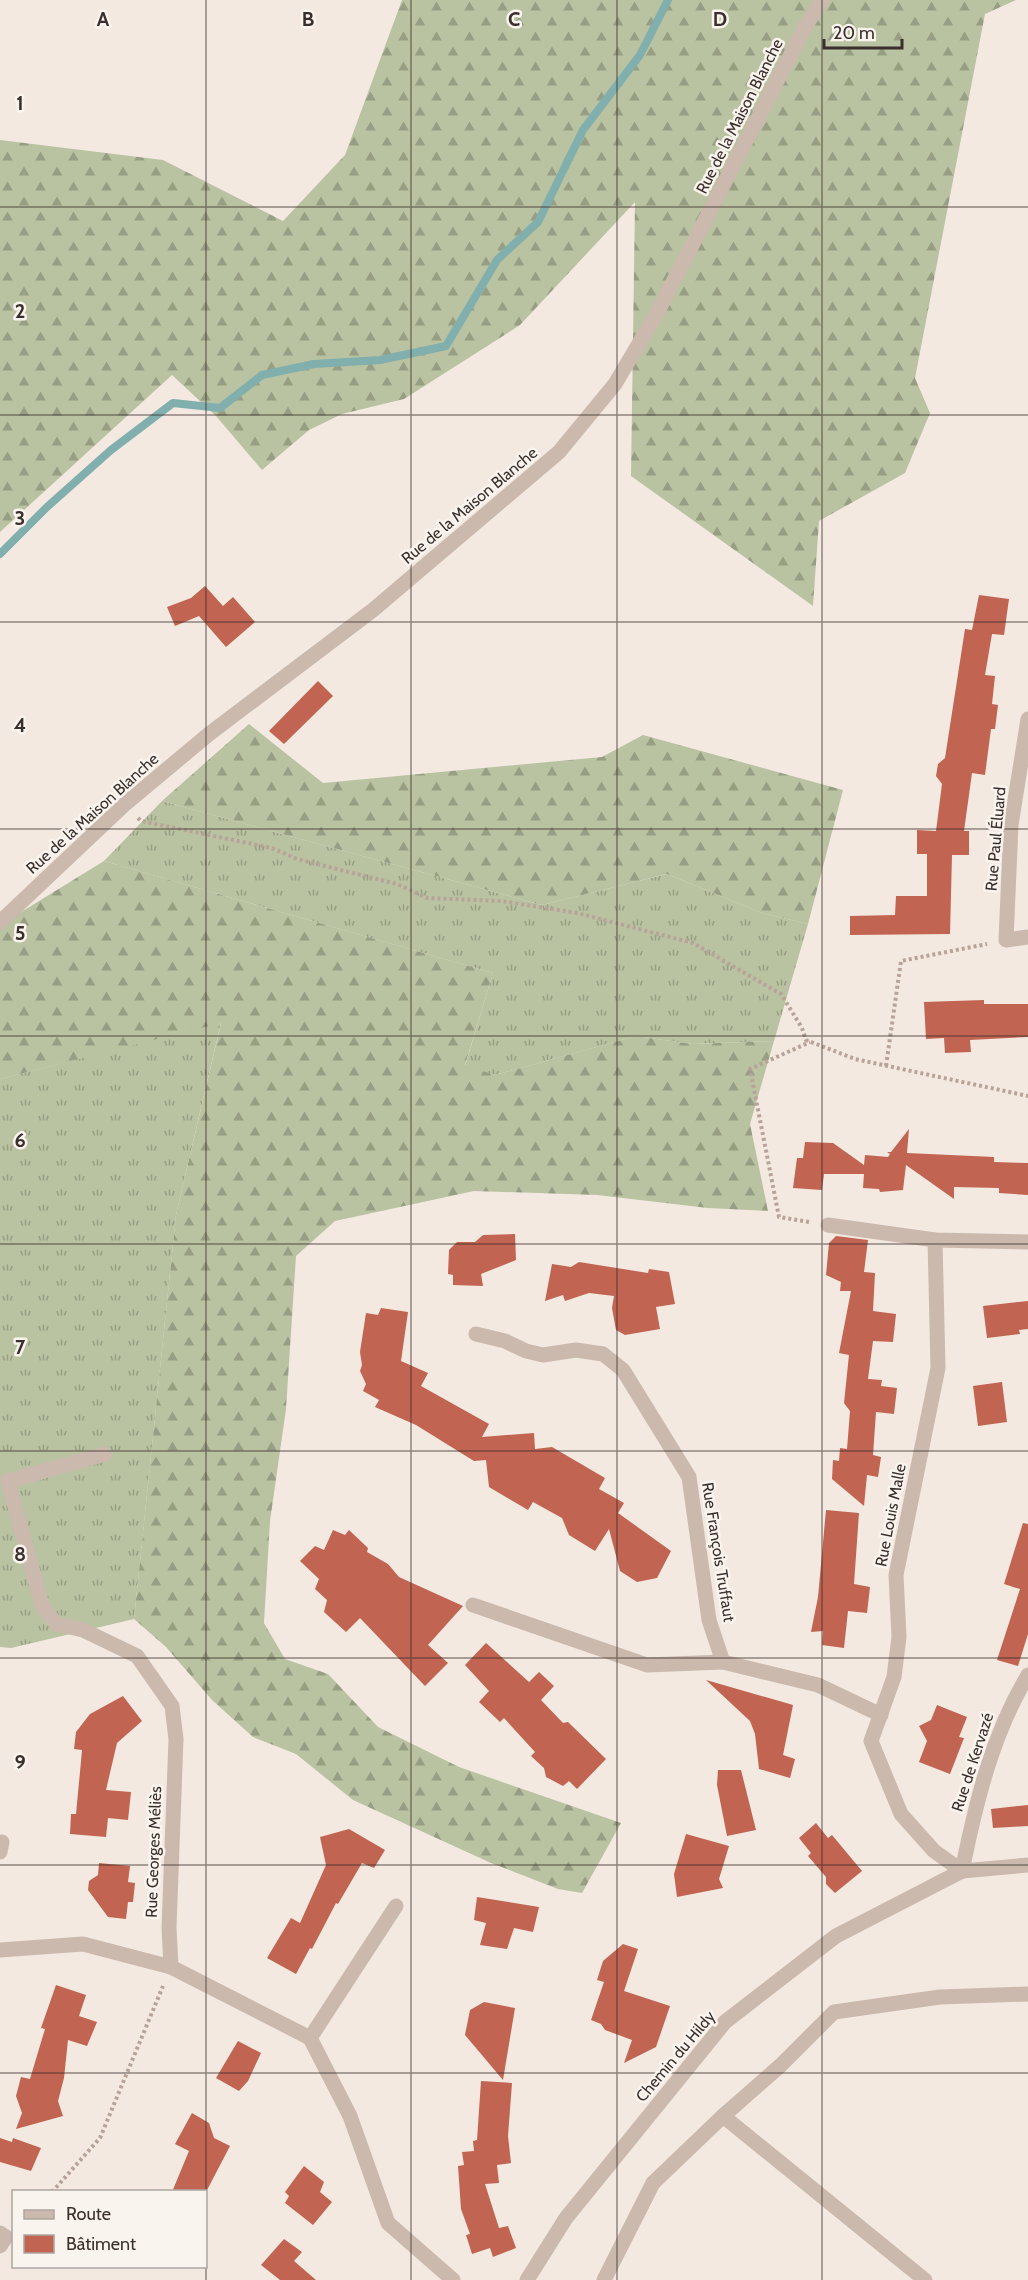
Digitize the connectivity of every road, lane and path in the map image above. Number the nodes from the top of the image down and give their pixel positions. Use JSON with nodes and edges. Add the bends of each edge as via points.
{"nodes":[{"id":1,"x":822,"y":0,"type":"edge"},
{"id":2,"x":1028,"y":719,"type":"edge"},
{"id":3,"x":124,"y":805,"type":"junction"},
{"id":4,"x":0,"y":922,"type":"edge"},
{"id":5,"x":1028,"y":937,"type":"edge"},
{"id":6,"x":1006,"y":940,"type":"junction"},
{"id":7,"x":810,"y":1042,"type":"junction"},
{"id":8,"x":886,"y":1066,"type":"junction"},
{"id":9,"x":1028,"y":1096,"type":"edge"},
{"id":10,"x":828,"y":1225,"type":"joint"},
{"id":11,"x":935,"y":1240,"type":"junction"},
{"id":12,"x":1028,"y":1242,"type":"edge"},
{"id":13,"x":476,"y":1334,"type":"dead end"},
{"id":14,"x":105,"y":1454,"type":"dead end"},
{"id":15,"x":473,"y":1605,"type":"dead end"},
{"id":16,"x":723,"y":1662,"type":"junction"},
{"id":17,"x":1028,"y":1675,"type":"edge"},
{"id":18,"x":881,"y":1715,"type":"junction"},
{"id":19,"x":1028,"y":1864,"type":"edge"},
{"id":20,"x":962,"y":1871,"type":"junction"},
{"id":21,"x":396,"y":1906,"type":"dead end"},
{"id":22,"x":0,"y":1950,"type":"edge"},
{"id":23,"x":171,"y":1967,"type":"junction"},
{"id":24,"x":1028,"y":1994,"type":"edge"},
{"id":25,"x":310,"y":2038,"type":"junction"},
{"id":26,"x":723,"y":2116,"type":"junction"},
{"id":27,"x":54,"y":2190,"type":"edge"},
{"id":28,"x":0,"y":2233,"type":"edge"},
{"id":29,"x":0,"y":2246,"type":"edge"},
{"id":30,"x":453,"y":2280,"type":"edge"},
{"id":31,"x":527,"y":2280,"type":"edge"},
{"id":32,"x":604,"y":2280,"type":"edge"},
{"id":33,"x":925,"y":2280,"type":"edge"}],
"edges":[{"from":1,"to":3,"type":"street","name":"Rue de la Maison Blanche","via":[[657,313],[615,384],[559,452],[373,610],[209,734]]},
{"from":2,"to":6,"type":"street","name":"Rue Paul Éluard","via":[[1011,825]]},
{"from":3,"to":4,"type":"street","name":"Rue de la Maison Blanche"},
{"from":3,"to":7,"type":"path","via":[[141,821],[272,848],[397,884],[427,898],[501,901],[577,913],[693,943],[781,994]]},
{"from":5,"to":6,"type":"street"},
{"from":6,"to":8,"type":"path","via":[[901,961]]},
{"from":7,"to":8,"type":"path"},
{"from":7,"to":10,"type":"path","via":[[750,1069],[778,1217]]},
{"from":8,"to":9,"type":"path"},
{"from":10,"to":11,"type":"street"},
{"from":11,"to":12,"type":"street"},
{"from":11,"to":18,"type":"street","name":"Rue Louis Malle","via":[[938,1368],[896,1575],[898,1647],[894,1677]]},
{"from":13,"to":16,"type":"street","name":"Rue François Truffaut","via":[[543,1355],[576,1350],[603,1354],[623,1370],[689,1477],[709,1620]]},
{"from":14,"to":23,"type":"street","name":"Rue Georges Méliès","via":[[8,1481],[42,1605],[56,1624],[83,1630],[137,1656],[172,1706],[176,1739]]},
{"from":15,"to":16,"type":"street","via":[[647,1665]]},
{"from":16,"to":18,"type":"street","via":[[818,1685]]},
{"from":17,"to":20,"type":"street","name":"Rue de Kervazé","via":[[1009,1707],[977,1796]]},
{"from":18,"to":20,"type":"street","name":"Rue Louis Malle","via":[[871,1741],[901,1814],[934,1851]]},
{"from":19,"to":20,"type":"street"},
{"from":20,"to":31,"type":"street","name":"Chemin du Hildy","via":[[836,1936],[725,2022],[566,2218]]},
{"from":21,"to":25,"type":"street"},
{"from":22,"to":23,"type":"street","via":[[83,1944]]},
{"from":23,"to":25,"type":"street"},
{"from":23,"to":27,"type":"path","via":[[100,2138]]},
{"from":24,"to":26,"type":"street","via":[[940,1998],[834,2012]]},
{"from":25,"to":30,"type":"street","via":[[350,2116],[388,2223]]},
{"from":26,"to":32,"type":"street","via":[[653,2183]]},
{"from":26,"to":33,"type":"street"},
{"from":28,"to":29,"type":"street","via":[[6,2237]]}]}
